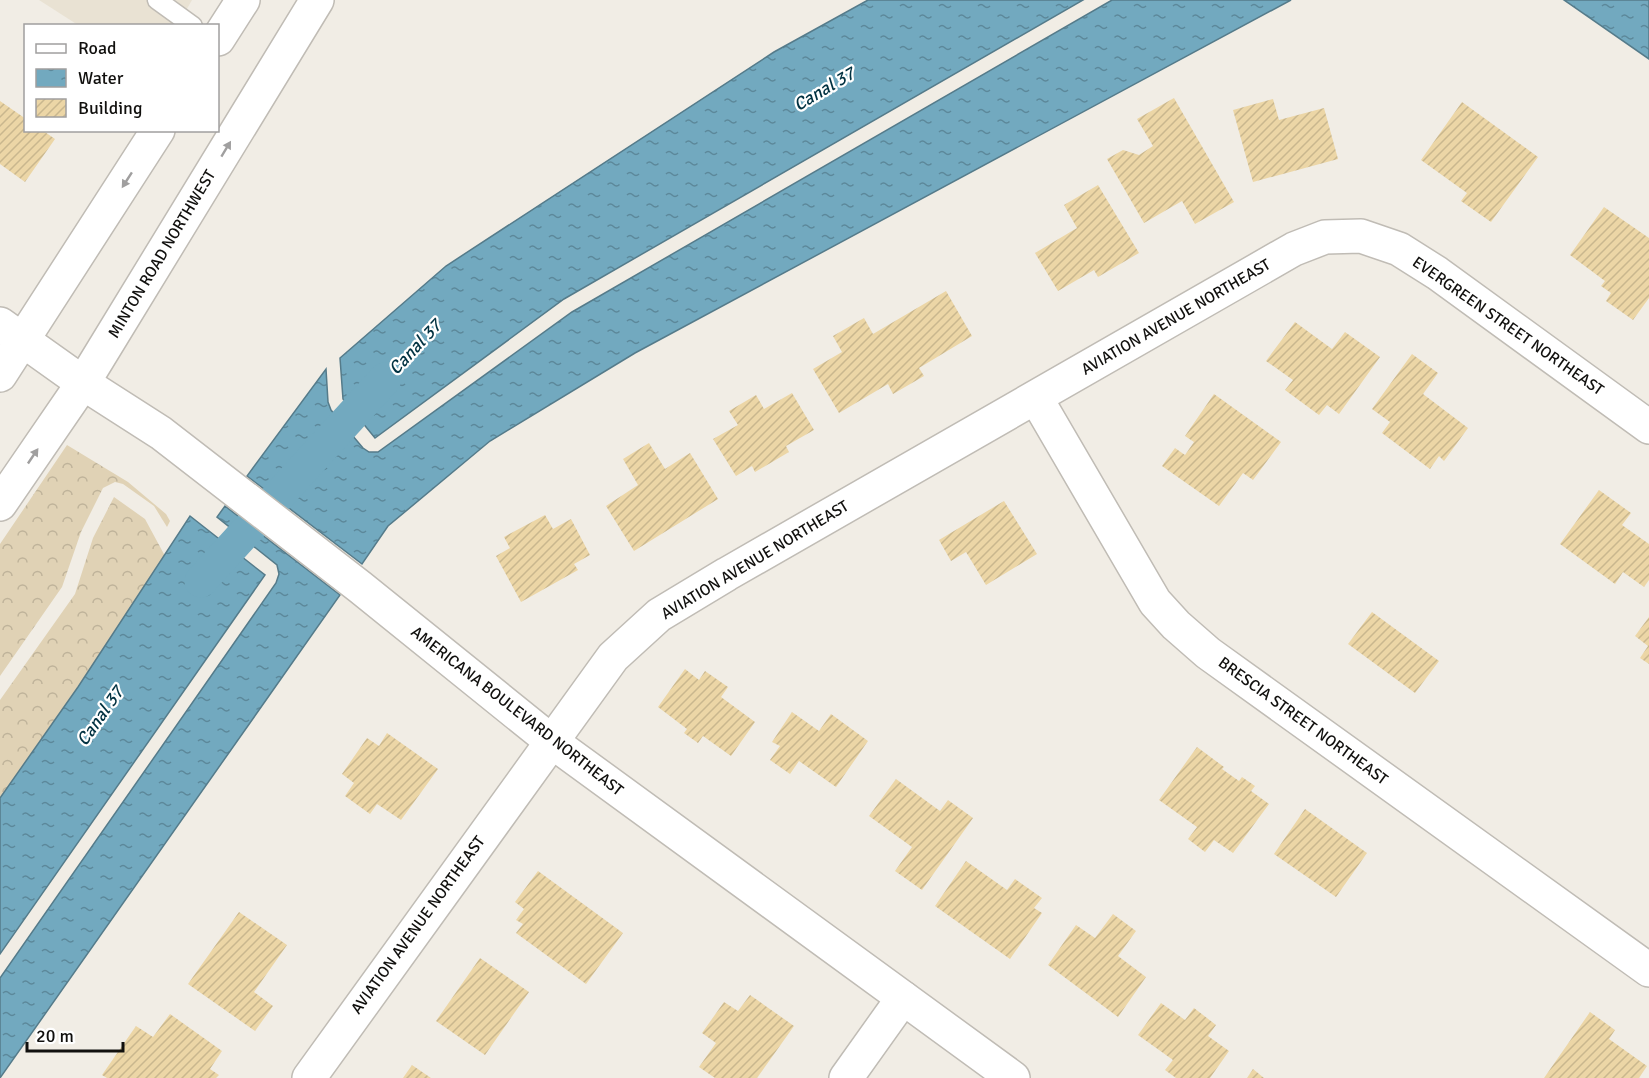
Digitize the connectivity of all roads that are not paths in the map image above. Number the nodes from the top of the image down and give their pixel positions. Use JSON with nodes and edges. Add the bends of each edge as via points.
{"nodes":[{"id":1,"x":157,"y":0,"type":"edge"},
{"id":2,"x":243,"y":0,"type":"edge"},
{"id":3,"x":317,"y":0,"type":"edge"},
{"id":4,"x":191,"y":24,"type":"edge"},
{"id":5,"x":219,"y":37,"type":"edge"},
{"id":6,"x":157,"y":132,"type":"edge"},
{"id":7,"x":1361,"y":236,"type":"joint"},
{"id":8,"x":12,"y":332,"type":"edge"},
{"id":9,"x":0,"y":375,"type":"edge"},
{"id":10,"x":83,"y":383,"type":"junction"},
{"id":11,"x":1036,"y":398,"type":"junction"},
{"id":12,"x":1649,"y":427,"type":"edge"},
{"id":13,"x":0,"y":504,"type":"edge"},
{"id":14,"x":551,"y":741,"type":"junction"},
{"id":15,"x":1649,"y":970,"type":"edge"},
{"id":16,"x":903,"y":998,"type":"junction"},
{"id":17,"x":309,"y":1078,"type":"edge"},
{"id":18,"x":846,"y":1078,"type":"edge"},
{"id":19,"x":1013,"y":1078,"type":"edge"}],
"edges":[{"from":1,"to":4,"type":"lane"},
{"from":2,"to":5,"type":"street"},
{"from":10,"to":3,"type":"street","name":"MINTON ROAD NORTHWEST","one_way":true},
{"from":6,"to":8,"type":"street","one_way":true},
{"from":7,"to":11,"type":"street","name":"AVIATION AVENUE NORTHEAST","via":[[1325,237],[1294,249]]},
{"from":7,"to":12,"type":"street","name":"EVERGREEN STREET NORTHEAST","via":[[1398,249],[1437,273]]},
{"from":8,"to":9,"type":"street"},
{"from":8,"to":10,"type":"street","name":"AMERICANA BOULEVARD NORTHEAST"},
{"from":13,"to":10,"type":"street","name":"MINTON ROAD NORTHWEST","one_way":true},
{"from":10,"to":14,"type":"street","name":"AMERICANA BOULEVARD NORTHEAST","via":[[161,433]]},
{"from":11,"to":14,"type":"street","name":"AVIATION AVENUE NORTHEAST","via":[[659,615],[613,657]]},
{"from":11,"to":15,"type":"street","name":"BRESCIA STREET NORTHEAST","via":[[1155,602],[1176,625],[1218,660]]},
{"from":14,"to":16,"type":"street","name":"AMERICANA BOULEVARD NORTHEAST"},
{"from":14,"to":17,"type":"street","name":"AVIATION AVENUE NORTHEAST"},
{"from":16,"to":18,"type":"street"},
{"from":16,"to":19,"type":"street","name":"AMERICANA BOULEVARD NORTHEAST"}]}
